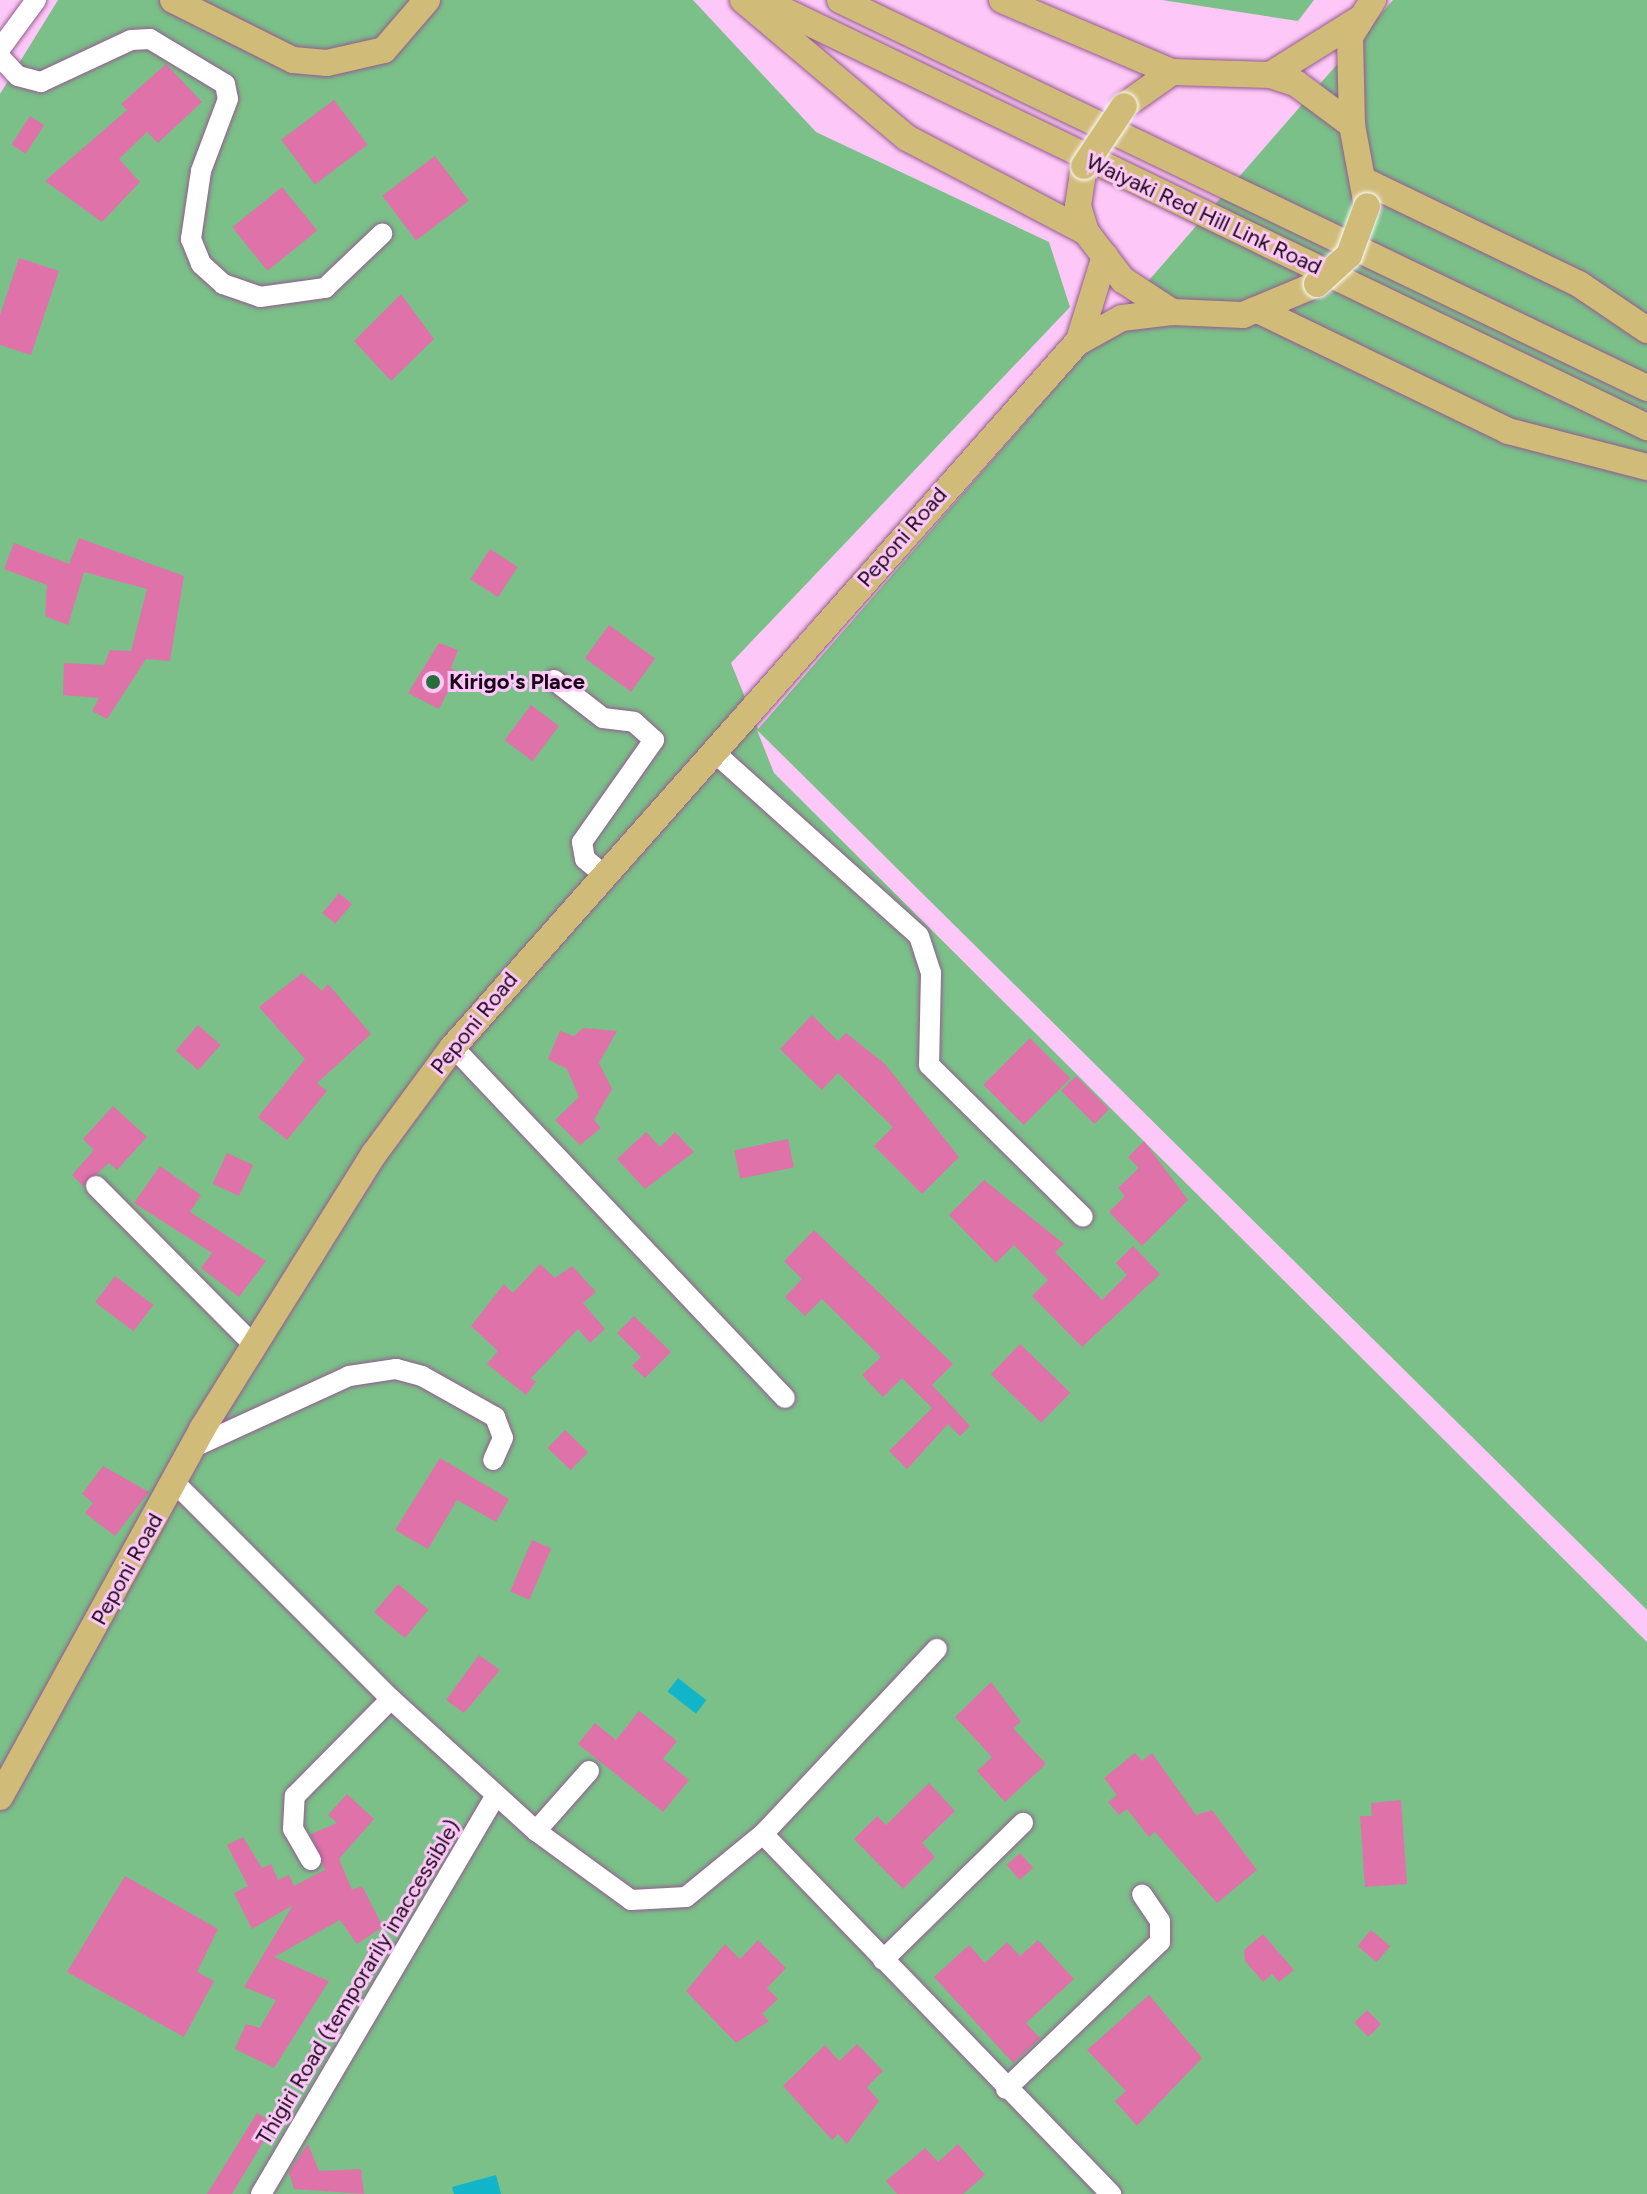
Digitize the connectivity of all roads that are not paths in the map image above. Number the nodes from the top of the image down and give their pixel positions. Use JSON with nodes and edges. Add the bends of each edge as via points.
{"nodes":[{"id":1,"x":36,"y":0,"type":"edge"},
{"id":2,"x":173,"y":0,"type":"edge"},
{"id":3,"x":427,"y":0,"type":"edge"},
{"id":4,"x":743,"y":0,"type":"edge"},
{"id":5,"x":762,"y":0,"type":"edge"},
{"id":6,"x":840,"y":0,"type":"edge"},
{"id":7,"x":1002,"y":0,"type":"edge"},
{"id":8,"x":1368,"y":8,"type":"edge"},
{"id":9,"x":0,"y":49,"type":"edge"},
{"id":10,"x":0,"y":57,"type":"edge"},
{"id":11,"x":1172,"y":72,"type":"junction"},
{"id":12,"x":1270,"y":75,"type":"junction"},
{"id":13,"x":1352,"y":125,"type":"junction"},
{"id":14,"x":1367,"y":194,"type":"junction"},
{"id":15,"x":1086,"y":232,"type":"junction"},
{"id":16,"x":382,"y":234,"type":"dead end"},
{"id":17,"x":1105,"y":256,"type":"junction"},
{"id":18,"x":1260,"y":311,"type":"junction"},
{"id":19,"x":1172,"y":312,"type":"junction"},
{"id":20,"x":1647,"y":330,"type":"edge"},
{"id":21,"x":1077,"y":343,"type":"junction"},
{"id":22,"x":1647,"y":388,"type":"edge"},
{"id":23,"x":1647,"y":427,"type":"edge"},
{"id":24,"x":1647,"y":467,"type":"edge"},
{"id":25,"x":554,"y":680,"type":"dead end"},
{"id":26,"x":714,"y":752,"type":"junction"},
{"id":27,"x":603,"y":874,"type":"junction"},
{"id":28,"x":453,"y":1047,"type":"junction"},
{"id":29,"x":96,"y":1186,"type":"dead end"},
{"id":30,"x":1083,"y":1217,"type":"dead end"},
{"id":31,"x":255,"y":1346,"type":"junction"},
{"id":32,"x":785,"y":1398,"type":"dead end"},
{"id":33,"x":192,"y":1448,"type":"junction"},
{"id":34,"x":493,"y":1460,"type":"dead end"},
{"id":35,"x":175,"y":1483,"type":"junction"},
{"id":36,"x":937,"y":1649,"type":"dead end"},
{"id":37,"x":391,"y":1699,"type":"junction"},
{"id":38,"x":589,"y":1771,"type":"dead end"},
{"id":39,"x":496,"y":1795,"type":"junction"},
{"id":40,"x":0,"y":1797,"type":"edge"},
{"id":41,"x":1023,"y":1823,"type":"dead end"},
{"id":42,"x":536,"y":1831,"type":"junction"},
{"id":43,"x":763,"y":1834,"type":"junction"},
{"id":44,"x":311,"y":1860,"type":"dead end"},
{"id":45,"x":1142,"y":1894,"type":"dead end"},
{"id":46,"x":883,"y":1960,"type":"junction"},
{"id":47,"x":1006,"y":2089,"type":"junction"},
{"id":48,"x":261,"y":2194,"type":"edge"},
{"id":49,"x":1111,"y":2194,"type":"edge"}],
"edges":[{"from":1,"to":9,"type":"street"},
{"from":2,"to":3,"type":"main road","via":[[293,60],[327,63],[384,50]]},
{"from":4,"to":15,"type":"main road","via":[[907,138]]},
{"from":5,"to":23,"type":"main road","name":"Waiyaki Red Hill Link Road"},
{"from":6,"to":22,"type":"main road","name":"Waiyaki Red Hill Link Road"},
{"from":7,"to":11,"type":"main road"},
{"from":8,"to":12,"type":"main road"},
{"from":8,"to":13,"type":"main road","via":[[1347,62]]},
{"from":10,"to":16,"type":"street","via":[[18,76],[41,82],[131,40],[150,39],[225,84],[228,99],[201,171],[191,239],[201,264],[223,284],[260,297],[325,288]]},
{"from":11,"to":12,"type":"main road"},
{"from":11,"to":15,"type":"main road","bridge":true,"via":[[1124,106],[1084,166],[1078,206]]},
{"from":12,"to":13,"type":"main road","via":[[1314,94]]},
{"from":13,"to":14,"type":"main road"},
{"from":14,"to":18,"type":"main road","bridge":true,"via":[[1349,255],[1317,284]]},
{"from":14,"to":20,"type":"main road","via":[[1579,284]]},
{"from":15,"to":17,"type":"main road"},
{"from":17,"to":19,"type":"main road","via":[[1135,290]]},
{"from":17,"to":21,"type":"main road","name":"Peponi Road","via":[[1093,313]]},
{"from":18,"to":19,"type":"main road"},
{"from":18,"to":24,"type":"main road","via":[[1508,431]]},
{"from":19,"to":21,"type":"main road","name":"Peponi Road","via":[[1122,318]]},
{"from":21,"to":26,"type":"main road","name":"Peponi Road"},
{"from":25,"to":27,"type":"street","via":[[603,718],[634,722],[657,733],[592,817],[582,842],[585,859]]},
{"from":26,"to":27,"type":"main road","name":"Peponi Road"},
{"from":26,"to":30,"type":"street","via":[[919,936],[931,973],[929,1065]]},
{"from":27,"to":28,"type":"main road","name":"Peponi Road"},
{"from":28,"to":31,"type":"main road","name":"Peponi Road","via":[[374,1154]]},
{"from":28,"to":32,"type":"street"},
{"from":29,"to":31,"type":"street"},
{"from":31,"to":33,"type":"main road","name":"Peponi Road"},
{"from":33,"to":34,"type":"street","via":[[349,1376],[396,1369],[495,1417],[503,1438]]},
{"from":33,"to":35,"type":"main road","name":"Peponi Road"},
{"from":35,"to":37,"type":"street"},
{"from":35,"to":40,"type":"main road","name":"Peponi Road"},
{"from":36,"to":43,"type":"street"},
{"from":37,"to":39,"type":"street"},
{"from":37,"to":44,"type":"street","via":[[295,1796],[293,1829]]},
{"from":38,"to":42,"type":"street"},
{"from":39,"to":42,"type":"street"},
{"from":39,"to":48,"type":"street","name":"Thigiri Road (temporarily inaccessible)"},
{"from":41,"to":46,"type":"street"},
{"from":42,"to":43,"type":"street","via":[[612,1892],[661,1902],[686,1897]]},
{"from":43,"to":46,"type":"street"},
{"from":45,"to":47,"type":"street","via":[[1160,1921],[1160,1942]]},
{"from":46,"to":47,"type":"street"},
{"from":47,"to":49,"type":"street"}]}
